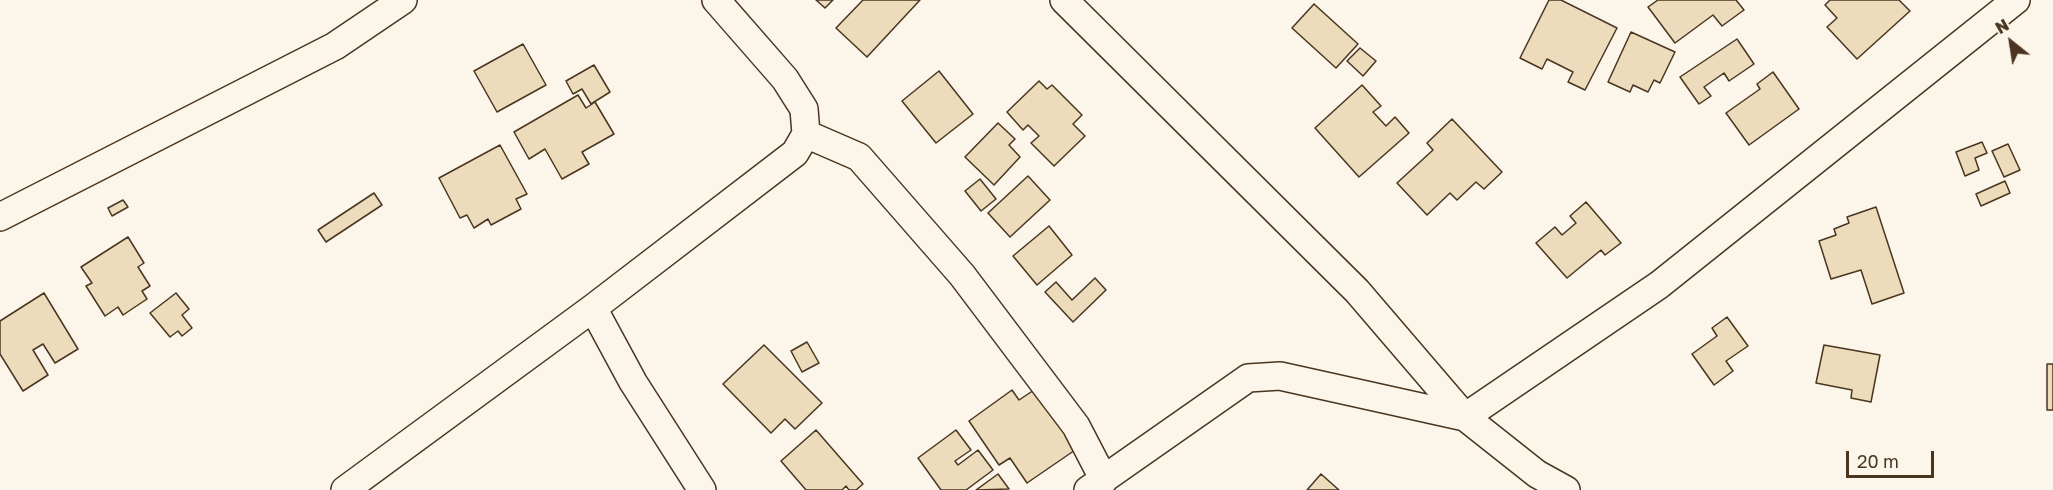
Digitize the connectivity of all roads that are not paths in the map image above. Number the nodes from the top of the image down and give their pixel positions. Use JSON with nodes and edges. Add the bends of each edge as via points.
{"nodes":[{"id":1,"x":403,"y":0,"type":"edge"},
{"id":2,"x":716,"y":0,"type":"edge"},
{"id":3,"x":1064,"y":0,"type":"edge"},
{"id":4,"x":2016,"y":0,"type":"edge"},
{"id":5,"x":806,"y":134,"type":"junction"},
{"id":6,"x":0,"y":217,"type":"edge"},
{"id":7,"x":593,"y":308,"type":"junction"},
{"id":8,"x":1465,"y":417,"type":"junction"},
{"id":9,"x":1096,"y":485,"type":"edge"},
{"id":10,"x":345,"y":490,"type":"edge"},
{"id":11,"x":702,"y":490,"type":"edge"},
{"id":12,"x":1566,"y":490,"type":"edge"}],
"edges":[{"from":1,"to":6,"type":"street","via":[[335,46]]},
{"from":2,"to":5,"type":"street","via":[[785,79],[804,109]]},
{"from":3,"to":8,"type":"street","via":[[1357,291]]},
{"from":4,"to":8,"type":"street","via":[[1659,285]]},
{"from":5,"to":7,"type":"street","via":[[795,153]]},
{"from":5,"to":9,"type":"street","via":[[859,157],[962,274],[1076,426]]},
{"from":7,"to":10,"type":"street"},
{"from":7,"to":11,"type":"street","via":[[633,382]]},
{"from":8,"to":9,"type":"street","via":[[1280,376],[1248,378]]},
{"from":8,"to":12,"type":"street","via":[[1537,474]]}]}
